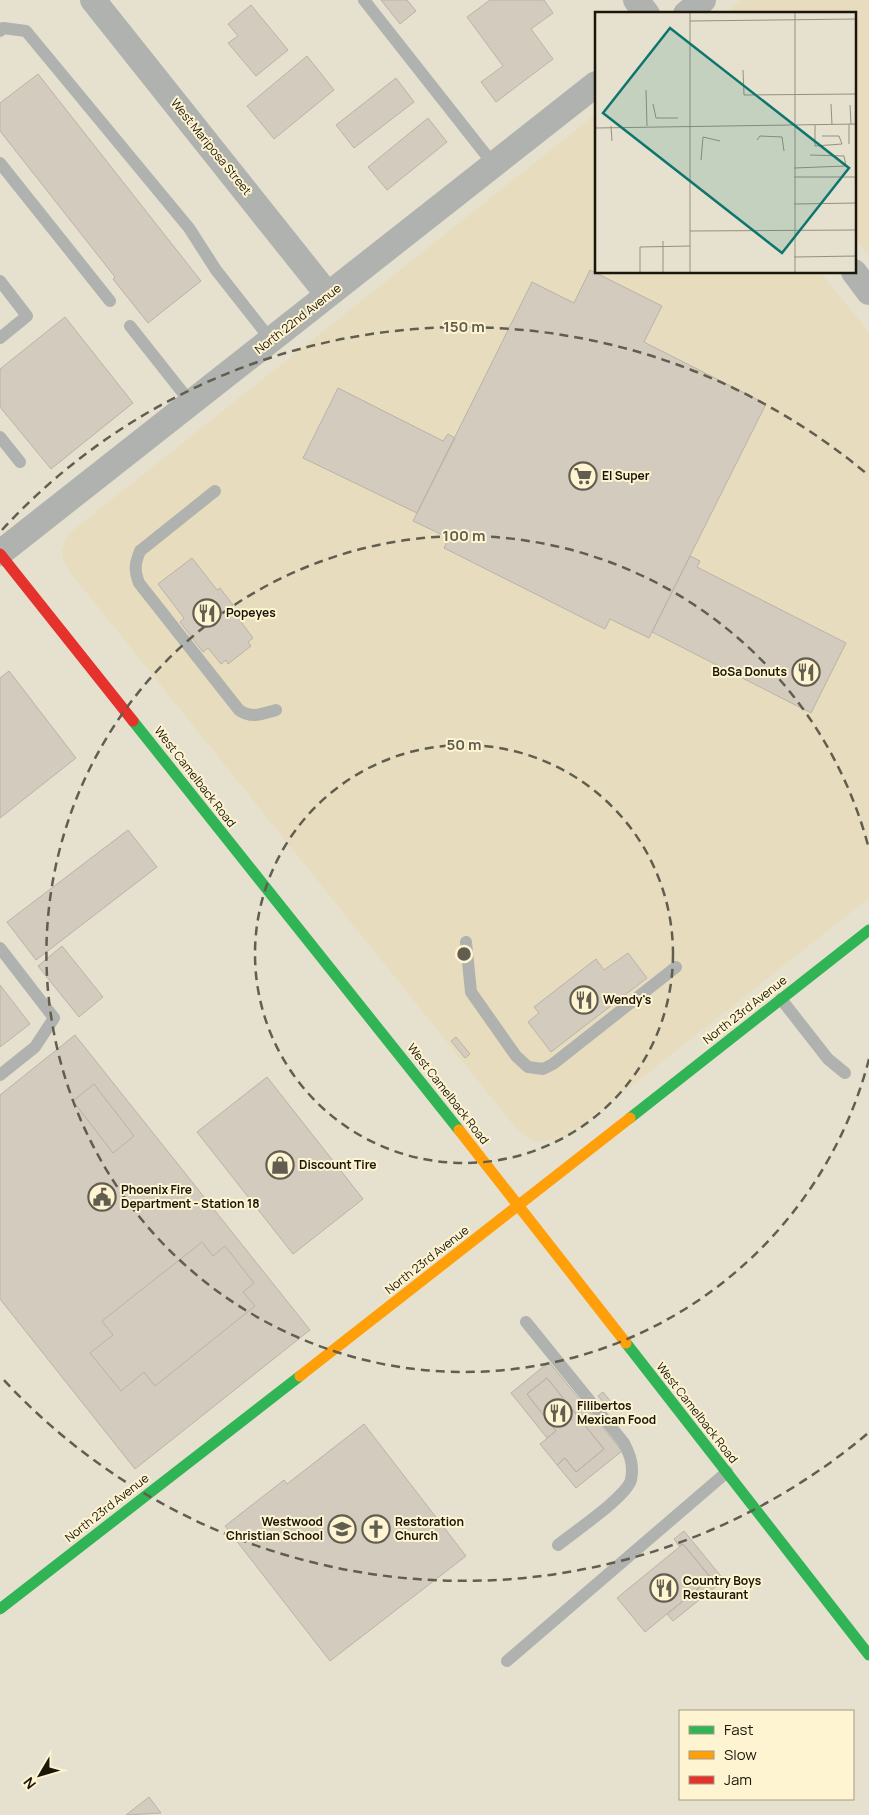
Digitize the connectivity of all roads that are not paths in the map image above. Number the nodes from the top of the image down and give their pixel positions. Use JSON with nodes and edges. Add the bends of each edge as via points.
{"nodes":[{"id":1,"x":93,"y":0,"type":"edge"},
{"id":2,"x":364,"y":0,"type":"edge"},
{"id":3,"x":636,"y":0,"type":"edge"},
{"id":4,"x":703,"y":0,"type":"edge"},
{"id":5,"x":646,"y":12,"type":"edge"},
{"id":6,"x":688,"y":12,"type":"edge"},
{"id":7,"x":0,"y":31,"type":"edge"},
{"id":8,"x":595,"y":85,"type":"edge"},
{"id":9,"x":0,"y":163,"type":"edge"},
{"id":10,"x":494,"y":164,"type":"junction"},
{"id":11,"x":856,"y":274,"type":"edge"},
{"id":12,"x":0,"y":281,"type":"edge"},
{"id":13,"x":869,"y":292,"type":"edge"},
{"id":14,"x":328,"y":295,"type":"junction"},
{"id":15,"x":110,"y":301,"type":"dead end"},
{"id":16,"x":130,"y":326,"type":"dead end"},
{"id":17,"x":0,"y":338,"type":"edge"},
{"id":18,"x":271,"y":340,"type":"junction"},
{"id":19,"x":191,"y":403,"type":"junction"},
{"id":20,"x":0,"y":436,"type":"edge"},
{"id":21,"x":20,"y":462,"type":"dead end"},
{"id":22,"x":215,"y":490,"type":"dead end"},
{"id":23,"x":0,"y":554,"type":"edge"},
{"id":24,"x":276,"y":710,"type":"dead end"},
{"id":25,"x":869,"y":930,"type":"edge"},
{"id":26,"x":466,"y":942,"type":"dead end"},
{"id":27,"x":0,"y":948,"type":"edge"},
{"id":28,"x":676,"y":967,"type":"dead end"},
{"id":29,"x":781,"y":999,"type":"junction"},
{"id":30,"x":845,"y":1073,"type":"dead end"},
{"id":31,"x":0,"y":1075,"type":"edge"},
{"id":32,"x":519,"y":1206,"type":"junction"},
{"id":33,"x":526,"y":1322,"type":"dead end"},
{"id":34,"x":727,"y":1472,"type":"junction"},
{"id":35,"x":558,"y":1545,"type":"dead end"},
{"id":36,"x":0,"y":1609,"type":"edge"},
{"id":37,"x":869,"y":1655,"type":"edge"},
{"id":38,"x":507,"y":1661,"type":"dead end"}],
"edges":[{"from":1,"to":14,"type":"street","name":"West Mariposa Street"},
{"from":2,"to":10,"type":"lane"},
{"from":3,"to":5,"type":"street"},
{"from":4,"to":6,"type":"street"},
{"from":7,"to":18,"type":"lane","via":[[3,28],[26,31],[189,228],[216,270]]},
{"from":8,"to":10,"type":"street","name":"North 22nd Avenue"},
{"from":9,"to":15,"type":"lane"},
{"from":10,"to":14,"type":"street","name":"North 22nd Avenue"},
{"from":11,"to":13,"type":"street"},
{"from":12,"to":17,"type":"lane","via":[[27,316]]},
{"from":14,"to":18,"type":"street","name":"North 22nd Avenue"},
{"from":16,"to":19,"type":"lane"},
{"from":18,"to":19,"type":"street","name":"North 22nd Avenue"},
{"from":19,"to":23,"type":"street","name":"North 22nd Avenue"},
{"from":20,"to":21,"type":"lane"},
{"from":22,"to":24,"type":"lane","via":[[140,551],[135,573],[239,710],[247,716]]},
{"from":23,"to":32,"type":"main road","name":"West Camelback Road"},
{"from":25,"to":29,"type":"main road","name":"North 23rd Avenue"},
{"from":26,"to":28,"type":"lane","via":[[471,992],[516,1056],[528,1067],[542,1069],[553,1064]]},
{"from":27,"to":31,"type":"lane","via":[[54,1018],[36,1047]]},
{"from":29,"to":30,"type":"lane","via":[[828,1059]]},
{"from":29,"to":32,"type":"main road","name":"North 23rd Avenue"},
{"from":32,"to":34,"type":"main road","name":"West Camelback Road"},
{"from":32,"to":36,"type":"main road","name":"North 23rd Avenue"},
{"from":33,"to":35,"type":"lane","via":[[624,1443],[631,1457],[630,1482],[622,1494]]},
{"from":34,"to":37,"type":"main road","name":"West Camelback Road"},
{"from":34,"to":38,"type":"lane"}]}
